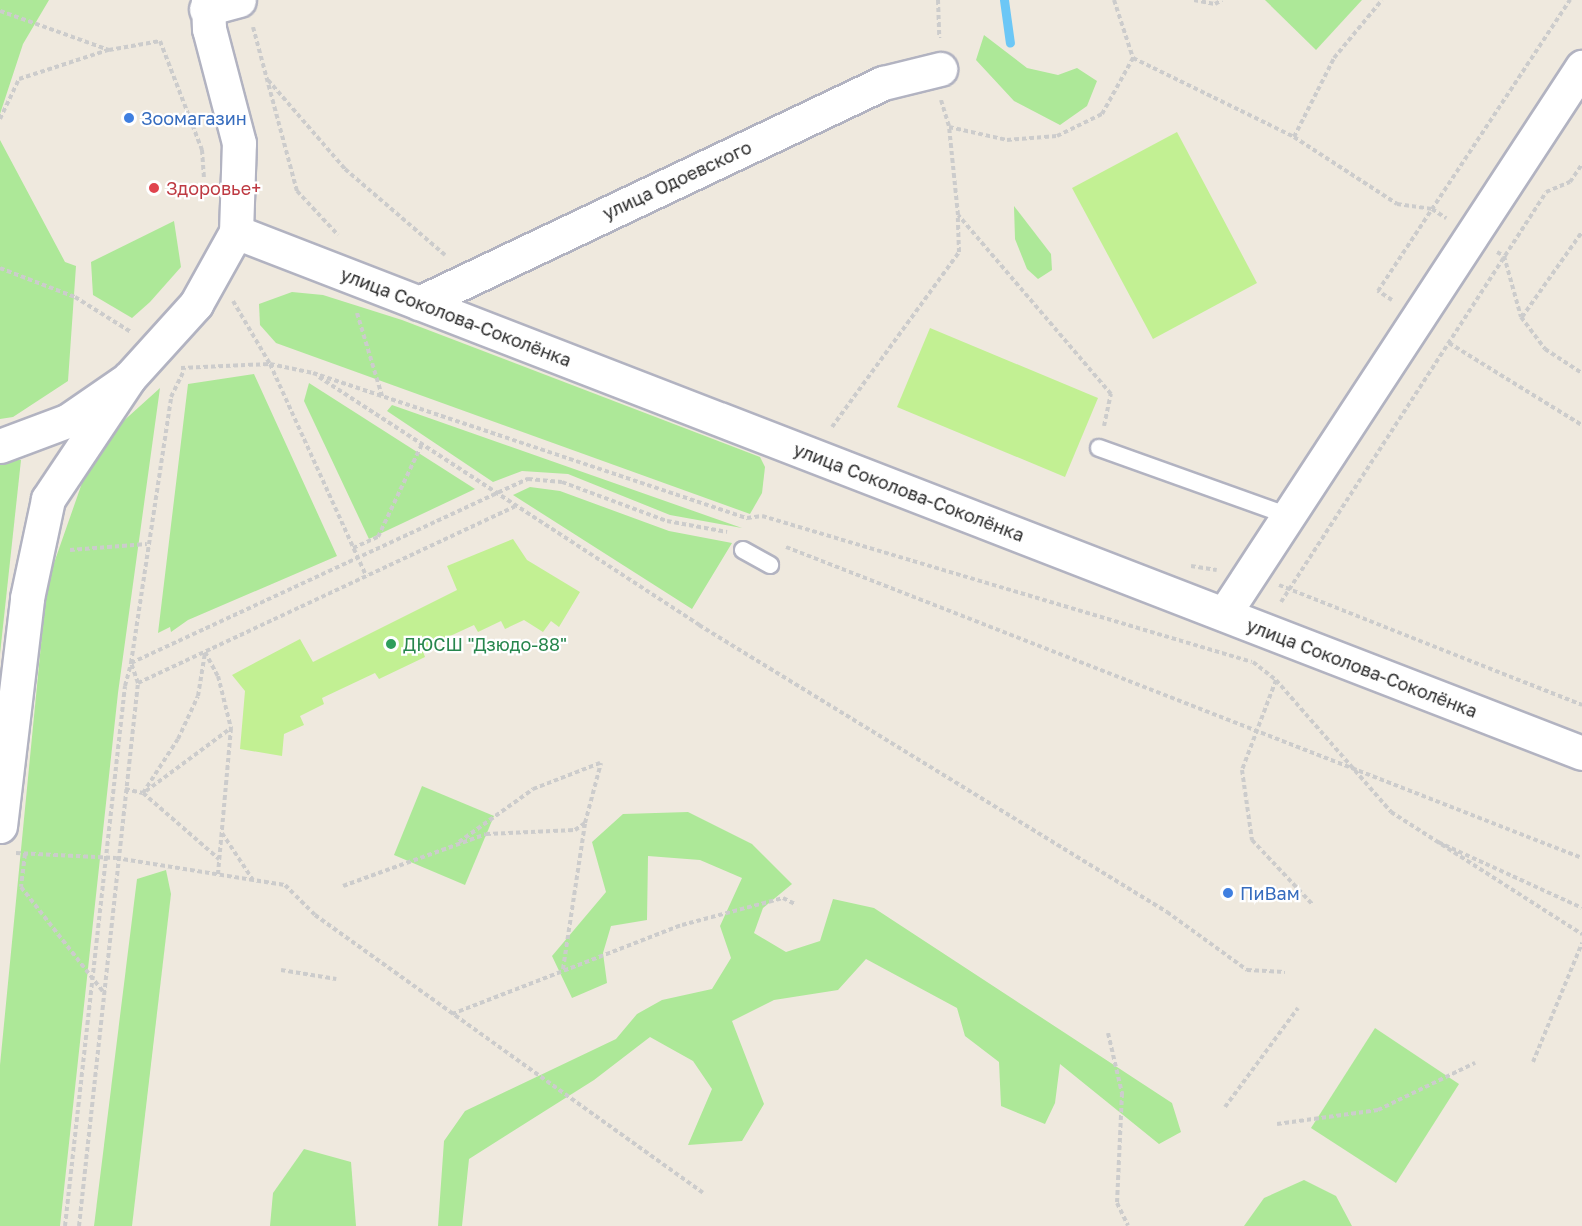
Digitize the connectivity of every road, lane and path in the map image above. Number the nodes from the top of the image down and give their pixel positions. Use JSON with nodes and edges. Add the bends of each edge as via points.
{"nodes":[{"id":1,"x":1114,"y":0,"type":"edge"},
{"id":2,"x":1194,"y":0,"type":"edge"},
{"id":3,"x":1222,"y":0,"type":"edge"},
{"id":4,"x":1382,"y":0,"type":"edge"},
{"id":5,"x":1570,"y":0,"type":"edge"},
{"id":6,"x":206,"y":3,"type":"edge"},
{"id":7,"x":245,"y":10,"type":"edge"},
{"id":8,"x":0,"y":11,"type":"edge"},
{"id":9,"x":109,"y":50,"type":"junction"},
{"id":10,"x":1133,"y":57,"type":"junction"},
{"id":11,"x":1582,"y":67,"type":"edge"},
{"id":12,"x":940,"y":69,"type":"dead end"},
{"id":13,"x":267,"y":79,"type":"junction"},
{"id":14,"x":0,"y":119,"type":"edge"},
{"id":15,"x":1294,"y":137,"type":"junction"},
{"id":16,"x":1582,"y":164,"type":"edge"},
{"id":17,"x":204,"y":184,"type":"dead end"},
{"id":18,"x":1432,"y":209,"type":"junction"},
{"id":19,"x":958,"y":215,"type":"junction"},
{"id":20,"x":236,"y":232,"type":"junction"},
{"id":21,"x":1582,"y":232,"type":"edge"},
{"id":22,"x":1504,"y":256,"type":"junction"},
{"id":23,"x":0,"y":268,"type":"edge"},
{"id":24,"x":215,"y":269,"type":"junction"},
{"id":25,"x":346,"y":276,"type":"junction"},
{"id":26,"x":472,"y":278,"type":"junction"},
{"id":27,"x":1378,"y":291,"type":"dead end"},
{"id":28,"x":418,"y":303,"type":"junction"},
{"id":29,"x":1521,"y":317,"type":"junction"},
{"id":30,"x":135,"y":323,"type":"dead end"},
{"id":31,"x":126,"y":329,"type":"junction"},
{"id":32,"x":1449,"y":343,"type":"junction"},
{"id":33,"x":158,"y":350,"type":"junction"},
{"id":34,"x":270,"y":364,"type":"junction"},
{"id":35,"x":184,"y":370,"type":"junction"},
{"id":36,"x":314,"y":373,"type":"junction"},
{"id":37,"x":1582,"y":373,"type":"edge"},
{"id":38,"x":129,"y":378,"type":"junction"},
{"id":39,"x":382,"y":396,"type":"junction"},
{"id":40,"x":1582,"y":424,"type":"edge"},
{"id":41,"x":842,"y":431,"type":"dead end"},
{"id":42,"x":422,"y":444,"type":"junction"},
{"id":43,"x":0,"y":446,"type":"edge"},
{"id":44,"x":1100,"y":448,"type":"joint"},
{"id":45,"x":497,"y":493,"type":"junction"},
{"id":46,"x":515,"y":505,"type":"junction"},
{"id":47,"x":1289,"y":516,"type":"junction"},
{"id":48,"x":729,"y":533,"type":"dead end"},
{"id":49,"x":147,"y":544,"type":"junction"},
{"id":50,"x":782,"y":546,"type":"dead end"},
{"id":51,"x":353,"y":548,"type":"junction"},
{"id":52,"x":743,"y":549,"type":"dead end"},
{"id":53,"x":37,"y":552,"type":"junction"},
{"id":54,"x":357,"y":556,"type":"junction"},
{"id":55,"x":771,"y":565,"type":"dead end"},
{"id":56,"x":1186,"y":565,"type":"dead end"},
{"id":57,"x":1250,"y":574,"type":"junction"},
{"id":58,"x":366,"y":576,"type":"junction"},
{"id":59,"x":1289,"y":589,"type":"junction"},
{"id":60,"x":1224,"y":614,"type":"junction"},
{"id":61,"x":1263,"y":629,"type":"junction"},
{"id":62,"x":205,"y":652,"type":"junction"},
{"id":63,"x":1253,"y":662,"type":"junction"},
{"id":64,"x":131,"y":663,"type":"junction"},
{"id":65,"x":1276,"y":680,"type":"junction"},
{"id":66,"x":138,"y":683,"type":"junction"},
{"id":67,"x":1582,"y":705,"type":"edge"},
{"id":68,"x":231,"y":728,"type":"junction"},
{"id":69,"x":1256,"y":732,"type":"junction"},
{"id":70,"x":1582,"y":753,"type":"edge"},
{"id":71,"x":1348,"y":764,"type":"junction"},
{"id":72,"x":124,"y":789,"type":"junction"},
{"id":73,"x":143,"y":793,"type":"junction"},
{"id":74,"x":585,"y":823,"type":"junction"},
{"id":75,"x":222,"y":833,"type":"junction"},
{"id":76,"x":1422,"y":835,"type":"junction"},
{"id":77,"x":4,"y":839,"type":"edge"},
{"id":78,"x":453,"y":846,"type":"junction"},
{"id":79,"x":25,"y":854,"type":"junction"},
{"id":80,"x":105,"y":858,"type":"junction"},
{"id":81,"x":116,"y":858,"type":"junction"},
{"id":82,"x":1582,"y":858,"type":"edge"},
{"id":83,"x":219,"y":859,"type":"junction"},
{"id":84,"x":218,"y":874,"type":"junction"},
{"id":85,"x":253,"y":879,"type":"junction"},
{"id":86,"x":343,"y":886,"type":"dead end"},
{"id":87,"x":795,"y":904,"type":"dead end"},
{"id":88,"x":1312,"y":904,"type":"dead end"},
{"id":89,"x":1582,"y":908,"type":"edge"},
{"id":90,"x":1582,"y":934,"type":"edge"},
{"id":91,"x":1582,"y":943,"type":"edge"},
{"id":92,"x":563,"y":969,"type":"junction"},
{"id":93,"x":281,"y":970,"type":"dead end"},
{"id":94,"x":1285,"y":972,"type":"dead end"},
{"id":95,"x":92,"y":977,"type":"junction"},
{"id":96,"x":336,"y":979,"type":"dead end"},
{"id":97,"x":105,"y":994,"type":"junction"},
{"id":98,"x":1298,"y":1008,"type":"dead end"},
{"id":99,"x":452,"y":1014,"type":"junction"},
{"id":100,"x":1108,"y":1033,"type":"dead end"},
{"id":101,"x":1533,"y":1062,"type":"dead end"},
{"id":102,"x":1475,"y":1063,"type":"dead end"},
{"id":103,"x":1225,"y":1107,"type":"dead end"},
{"id":104,"x":1277,"y":1124,"type":"dead end"},
{"id":105,"x":703,"y":1193,"type":"dead end"},
{"id":106,"x":65,"y":1226,"type":"edge"},
{"id":107,"x":79,"y":1226,"type":"edge"},
{"id":108,"x":1128,"y":1226,"type":"edge"}],
"edges":[{"from":1,"to":10,"type":"path"},
{"from":2,"to":3,"type":"path","via":[[1215,4]]},
{"from":4,"to":15,"type":"path","via":[[1334,58]]},
{"from":5,"to":18,"type":"path"},
{"from":6,"to":7,"type":"street"},
{"from":6,"to":20,"type":"street","via":[[239,143]]},
{"from":7,"to":13,"type":"path"},
{"from":8,"to":9,"type":"path"},
{"from":9,"to":14,"type":"path","via":[[19,79]]},
{"from":9,"to":17,"type":"path","via":[[160,41],[202,150]]},
{"from":10,"to":15,"type":"path"},
{"from":10,"to":19,"type":"path","via":[[1102,114],[1057,136],[1007,140],[949,127]]},
{"from":11,"to":47,"type":"street"},
{"from":12,"to":26,"type":"street","name":"улица Одоевского","via":[[883,82]]},
{"from":13,"to":25,"type":"path","via":[[297,191],[353,252]]},
{"from":13,"to":26,"type":"path","via":[[345,169]]},
{"from":15,"to":18,"type":"path","via":[[1397,204]]},
{"from":16,"to":22,"type":"path","via":[[1569,182],[1546,192]]},
{"from":18,"to":27,"type":"path"},
{"from":19,"to":41,"type":"path","via":[[959,252],[831,426]]},
{"from":19,"to":44,"type":"path","via":[[1111,394]]},
{"from":20,"to":24,"type":"street"},
{"from":20,"to":25,"type":"street","name":"улица Соколова-Соколёнка"},
{"from":21,"to":29,"type":"path"},
{"from":22,"to":29,"type":"path"},
{"from":22,"to":32,"type":"path"},
{"from":23,"to":31,"type":"path","via":[[75,297]]},
{"from":24,"to":33,"type":"street","via":[[196,304]]},
{"from":24,"to":34,"type":"path"},
{"from":25,"to":28,"type":"street","name":"улица Соколова-Соколёнка"},
{"from":25,"to":39,"type":"path"},
{"from":26,"to":28,"type":"street","name":"улица Одоевского"},
{"from":28,"to":60,"type":"street","name":"улица Соколова-Соколёнка"},
{"from":29,"to":37,"type":"path","via":[[1545,349]]},
{"from":30,"to":31,"type":"path"},
{"from":31,"to":33,"type":"path"},
{"from":32,"to":40,"type":"path"},
{"from":32,"to":59,"type":"path"},
{"from":33,"to":35,"type":"path"},
{"from":33,"to":38,"type":"street"},
{"from":34,"to":35,"type":"path"},
{"from":34,"to":36,"type":"path"},
{"from":34,"to":51,"type":"path"},
{"from":35,"to":49,"type":"path","via":[[171,397]]},
{"from":36,"to":39,"type":"path"},
{"from":36,"to":42,"type":"path"},
{"from":38,"to":43,"type":"street","via":[[67,421]]},
{"from":38,"to":53,"type":"street","via":[[48,499]]},
{"from":39,"to":63,"type":"path","via":[[747,518],[762,516]]},
{"from":42,"to":45,"type":"path"},
{"from":42,"to":51,"type":"path","via":[[378,537]]},
{"from":44,"to":47,"type":"lane"},
{"from":45,"to":46,"type":"path"},
{"from":45,"to":48,"type":"path","via":[[528,479],[562,482],[668,521]]},
{"from":45,"to":54,"type":"path"},
{"from":46,"to":58,"type":"path"},
{"from":46,"to":94,"type":"path","via":[[707,630],[1167,912],[1247,970]]},
{"from":47,"to":57,"type":"street"},
{"from":49,"to":53,"type":"path"},
{"from":49,"to":64,"type":"path"},
{"from":50,"to":69,"type":"path"},
{"from":51,"to":54,"type":"path"},
{"from":52,"to":55,"type":"lane"},
{"from":53,"to":77,"type":"street","via":[[27,598]]},
{"from":54,"to":58,"type":"path"},
{"from":54,"to":64,"type":"path"},
{"from":56,"to":57,"type":"path"},
{"from":57,"to":59,"type":"path"},
{"from":57,"to":60,"type":"street"},
{"from":58,"to":62,"type":"path"},
{"from":59,"to":61,"type":"path"},
{"from":59,"to":67,"type":"path"},
{"from":60,"to":61,"type":"street","name":"улица Соколова-Соколёнка"},
{"from":61,"to":63,"type":"path"},
{"from":61,"to":70,"type":"street","name":"улица Соколова-Соколёнка"},
{"from":62,"to":66,"type":"path"},
{"from":62,"to":68,"type":"path","via":[[219,676]]},
{"from":62,"to":73,"type":"path","via":[[198,696],[178,739]]},
{"from":63,"to":65,"type":"path"},
{"from":64,"to":66,"type":"path"},
{"from":64,"to":80,"type":"path"},
{"from":65,"to":69,"type":"path"},
{"from":65,"to":71,"type":"path"},
{"from":66,"to":72,"type":"path"},
{"from":68,"to":73,"type":"path"},
{"from":68,"to":75,"type":"path"},
{"from":69,"to":71,"type":"path"},
{"from":69,"to":88,"type":"path","via":[[1242,770],[1252,840]]},
{"from":71,"to":76,"type":"path","via":[[1391,812]]},
{"from":71,"to":82,"type":"path"},
{"from":72,"to":73,"type":"path"},
{"from":72,"to":81,"type":"path"},
{"from":73,"to":83,"type":"path"},
{"from":74,"to":78,"type":"path","via":[[575,830],[486,834]]},
{"from":74,"to":78,"type":"path","via":[[601,763],[533,789]]},
{"from":74,"to":92,"type":"path"},
{"from":75,"to":83,"type":"path"},
{"from":75,"to":85,"type":"path"},
{"from":76,"to":89,"type":"path"},
{"from":76,"to":90,"type":"path"},
{"from":77,"to":79,"type":"path"},
{"from":78,"to":86,"type":"path"},
{"from":79,"to":80,"type":"path"},
{"from":79,"to":95,"type":"path","via":[[21,887]]},
{"from":80,"to":81,"type":"path"},
{"from":80,"to":95,"type":"path"},
{"from":81,"to":84,"type":"path"},
{"from":81,"to":97,"type":"path"},
{"from":83,"to":84,"type":"path"},
{"from":84,"to":85,"type":"path"},
{"from":85,"to":99,"type":"path","via":[[285,885],[315,915]]},
{"from":87,"to":92,"type":"path","via":[[783,898],[681,925]]},
{"from":91,"to":101,"type":"path"},
{"from":92,"to":99,"type":"path"},
{"from":93,"to":96,"type":"path"},
{"from":95,"to":97,"type":"path"},
{"from":95,"to":106,"type":"path"},
{"from":97,"to":107,"type":"path"},
{"from":98,"to":103,"type":"path"},
{"from":99,"to":105,"type":"path"},
{"from":100,"to":108,"type":"path","via":[[1122,1093],[1117,1203]]},
{"from":102,"to":104,"type":"path","via":[[1378,1110]]}]}
